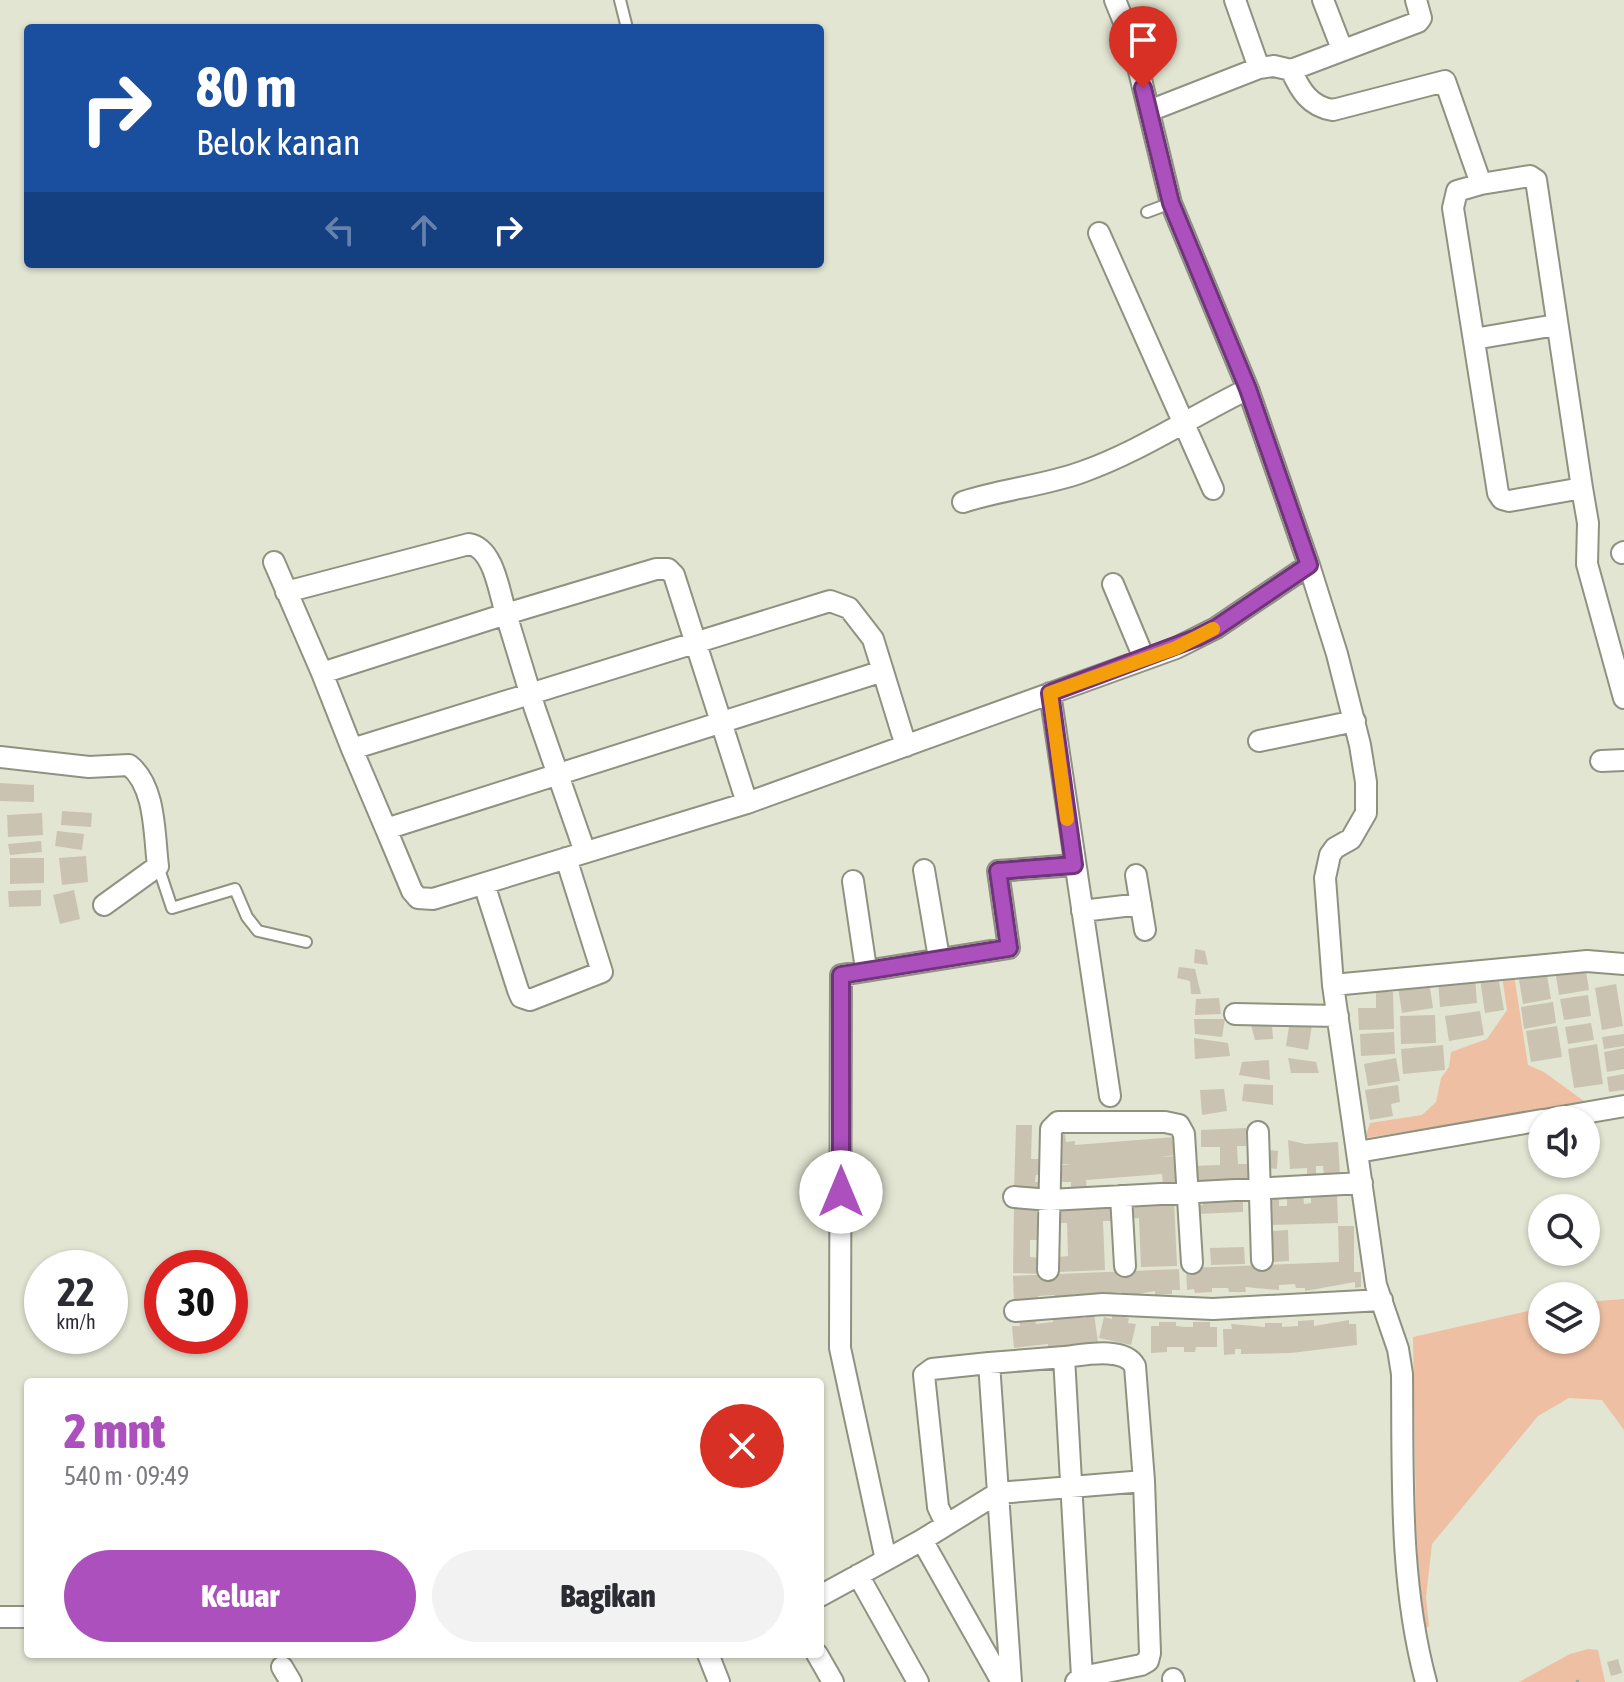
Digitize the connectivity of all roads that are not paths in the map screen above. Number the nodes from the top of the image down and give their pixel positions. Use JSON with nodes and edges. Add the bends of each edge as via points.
{"nodes":[{"id":1,"x":620,"y":0,"type":"edge"},
{"id":2,"x":1115,"y":0,"type":"edge"},
{"id":3,"x":1235,"y":0,"type":"edge"},
{"id":4,"x":1323,"y":0,"type":"edge"},
{"id":5,"x":1416,"y":0,"type":"edge"},
{"id":6,"x":626,"y":24,"type":"edge"},
{"id":7,"x":1342,"y":49,"type":"junction"},
{"id":8,"x":1259,"y":68,"type":"junction"},
{"id":9,"x":1291,"y":70,"type":"junction"},
{"id":10,"x":1149,"y":111,"type":"junction"},
{"id":11,"x":1481,"y":184,"type":"junction"},
{"id":12,"x":1171,"y":203,"type":"junction"},
{"id":13,"x":1147,"y":212,"type":"dead end"},
{"id":14,"x":1099,"y":233,"type":"dead end"},
{"id":15,"x":1556,"y":325,"type":"junction"},
{"id":16,"x":1474,"y":339,"type":"junction"},
{"id":17,"x":1248,"y":389,"type":"junction"},
{"id":18,"x":1185,"y":420,"type":"junction"},
{"id":19,"x":1582,"y":488,"type":"junction"},
{"id":20,"x":1213,"y":489,"type":"dead end"},
{"id":21,"x":963,"y":502,"type":"dead end"},
{"id":22,"x":274,"y":562,"type":"dead end"},
{"id":23,"x":1309,"y":565,"type":"junction"},
{"id":24,"x":1113,"y":584,"type":"dead end"},
{"id":25,"x":286,"y":592,"type":"junction"},
{"id":26,"x":506,"y":614,"type":"junction"},
{"id":27,"x":1616,"y":642,"type":"edge"},
{"id":28,"x":696,"y":643,"type":"junction"},
{"id":29,"x":1144,"y":658,"type":"junction"},
{"id":30,"x":883,"y":671,"type":"junction"},
{"id":31,"x":322,"y":673,"type":"junction"},
{"id":32,"x":1050,"y":693,"type":"junction"},
{"id":33,"x":530,"y":695,"type":"junction"},
{"id":34,"x":1624,"y":698,"type":"edge"},
{"id":35,"x":1355,"y":721,"type":"junction"},
{"id":36,"x":722,"y":723,"type":"junction"},
{"id":37,"x":1259,"y":741,"type":"dead end"},
{"id":38,"x":906,"y":746,"type":"junction"},
{"id":39,"x":352,"y":749,"type":"junction"},
{"id":40,"x":0,"y":757,"type":"edge"},
{"id":41,"x":1624,"y":760,"type":"edge"},
{"id":42,"x":1601,"y":761,"type":"dead end"},
{"id":43,"x":557,"y":775,"type":"junction"},
{"id":44,"x":747,"y":803,"type":"junction"},
{"id":45,"x":386,"y":829,"type":"junction"},
{"id":46,"x":576,"y":855,"type":"junction"},
{"id":47,"x":1074,"y":865,"type":"junction"},
{"id":48,"x":158,"y":866,"type":"junction"},
{"id":49,"x":924,"y":870,"type":"dead end"},
{"id":50,"x":1136,"y":875,"type":"dead end"},
{"id":51,"x":853,"y":881,"type":"dead end"},
{"id":52,"x":484,"y":884,"type":"junction"},
{"id":53,"x":1141,"y":904,"type":"junction"},
{"id":54,"x":104,"y":905,"type":"dead end"},
{"id":55,"x":1082,"y":911,"type":"junction"},
{"id":56,"x":1145,"y":930,"type":"dead end"},
{"id":57,"x":306,"y":942,"type":"dead end"},
{"id":58,"x":939,"y":958,"type":"junction"},
{"id":59,"x":1624,"y":964,"type":"edge"},
{"id":60,"x":866,"y":969,"type":"junction"},
{"id":61,"x":1333,"y":985,"type":"junction"},
{"id":62,"x":1235,"y":1014,"type":"dead end"},
{"id":63,"x":1338,"y":1016,"type":"junction"},
{"id":64,"x":1110,"y":1096,"type":"dead end"},
{"id":65,"x":1624,"y":1106,"type":"edge"},
{"id":66,"x":1600,"y":1110,"type":"edge"},
{"id":67,"x":1528,"y":1123,"type":"edge"},
{"id":68,"x":1258,"y":1132,"type":"dead end"},
{"id":69,"x":1358,"y":1152,"type":"junction"},
{"id":70,"x":1362,"y":1183,"type":"junction"},
{"id":71,"x":1260,"y":1188,"type":"junction"},
{"id":72,"x":1188,"y":1192,"type":"junction"},
{"id":73,"x":1121,"y":1196,"type":"junction"},
{"id":74,"x":1014,"y":1197,"type":"dead end"},
{"id":75,"x":1050,"y":1200,"type":"junction"},
{"id":76,"x":1262,"y":1260,"type":"dead end"},
{"id":77,"x":1192,"y":1263,"type":"dead end"},
{"id":78,"x":1125,"y":1266,"type":"dead end"},
{"id":79,"x":1048,"y":1270,"type":"dead end"},
{"id":80,"x":1382,"y":1300,"type":"junction"},
{"id":81,"x":1015,"y":1311,"type":"dead end"},
{"id":82,"x":1064,"y":1357,"type":"junction"},
{"id":83,"x":989,"y":1363,"type":"junction"},
{"id":84,"x":1144,"y":1481,"type":"junction"},
{"id":85,"x":1072,"y":1487,"type":"junction"},
{"id":86,"x":998,"y":1493,"type":"junction"},
{"id":87,"x":946,"y":1524,"type":"junction"},
{"id":88,"x":922,"y":1540,"type":"junction"},
{"id":89,"x":886,"y":1560,"type":"junction"},
{"id":90,"x":858,"y":1575,"type":"junction"},
{"id":91,"x":824,"y":1594,"type":"edge"},
{"id":92,"x":0,"y":1617,"type":"edge"},
{"id":93,"x":24,"y":1617,"type":"edge"},
{"id":94,"x":710,"y":1658,"type":"edge"},
{"id":95,"x":819,"y":1658,"type":"edge"},
{"id":96,"x":1079,"y":1680,"type":"edge"},
{"id":97,"x":719,"y":1682,"type":"edge"},
{"id":98,"x":833,"y":1682,"type":"edge"},
{"id":99,"x":918,"y":1682,"type":"edge"},
{"id":100,"x":1002,"y":1682,"type":"edge"},
{"id":101,"x":1011,"y":1682,"type":"edge"},
{"id":102,"x":1426,"y":1682,"type":"edge"}],
"edges":[{"from":1,"to":6,"type":"lane"},
{"from":2,"to":10,"type":"street"},
{"from":3,"to":8,"type":"street"},
{"from":4,"to":7,"type":"street"},
{"from":5,"to":7,"type":"street","via":[[1418,22]]},
{"from":7,"to":9,"type":"street"},
{"from":8,"to":9,"type":"street"},
{"from":8,"to":10,"type":"street"},
{"from":9,"to":11,"type":"street","via":[[1305,95],[1322,109],[1333,110],[1445,81]]},
{"from":10,"to":12,"type":"street"},
{"from":11,"to":15,"type":"street","via":[[1530,176],[1536,180]]},
{"from":11,"to":16,"type":"street","via":[[1457,191],[1453,208]]},
{"from":12,"to":13,"type":"lane"},
{"from":12,"to":17,"type":"street"},
{"from":14,"to":18,"type":"street"},
{"from":15,"to":16,"type":"street"},
{"from":15,"to":19,"type":"street"},
{"from":16,"to":19,"type":"street","via":[[1502,499]]},
{"from":17,"to":18,"type":"street"},
{"from":17,"to":23,"type":"street"},
{"from":18,"to":20,"type":"street"},
{"from":18,"to":21,"type":"street","via":[[1083,472]]},
{"from":19,"to":27,"type":"street","via":[[1587,564]]},
{"from":22,"to":25,"type":"street"},
{"from":23,"to":29,"type":"street","via":[[1216,628]]},
{"from":23,"to":35,"type":"street"},
{"from":24,"to":29,"type":"street"},
{"from":25,"to":26,"type":"street","via":[[469,544],[487,555]]},
{"from":25,"to":31,"type":"street"},
{"from":26,"to":28,"type":"street","via":[[668,569]]},
{"from":26,"to":31,"type":"street"},
{"from":26,"to":33,"type":"street"},
{"from":27,"to":34,"type":"street"},
{"from":28,"to":30,"type":"street","via":[[830,601],[849,608],[862,623]]},
{"from":28,"to":33,"type":"street"},
{"from":28,"to":36,"type":"street"},
{"from":29,"to":32,"type":"street"},
{"from":30,"to":36,"type":"street"},
{"from":30,"to":38,"type":"street"},
{"from":31,"to":39,"type":"street"},
{"from":32,"to":38,"type":"street"},
{"from":32,"to":47,"type":"street"},
{"from":33,"to":39,"type":"street"},
{"from":33,"to":43,"type":"street"},
{"from":35,"to":37,"type":"street"},
{"from":35,"to":61,"type":"street","via":[[1366,813],[1351,839],[1335,848],[1327,863]]},
{"from":36,"to":43,"type":"street"},
{"from":36,"to":44,"type":"street"},
{"from":38,"to":44,"type":"street"},
{"from":39,"to":45,"type":"street"},
{"from":40,"to":48,"type":"street","via":[[89,767],[129,765],[149,798]]},
{"from":41,"to":42,"type":"street"},
{"from":43,"to":45,"type":"street"},
{"from":43,"to":46,"type":"street"},
{"from":44,"to":46,"type":"street"},
{"from":45,"to":52,"type":"street","via":[[418,898],[433,899]]},
{"from":46,"to":52,"type":"street"},
{"from":46,"to":52,"type":"street","via":[[602,972],[530,1000],[518,990]]},
{"from":47,"to":55,"type":"street"},
{"from":47,"to":58,"type":"street","via":[[998,871],[1009,948]]},
{"from":48,"to":54,"type":"street"},
{"from":48,"to":57,"type":"lane","via":[[172,908],[235,889],[258,931]]},
{"from":49,"to":58,"type":"street"},
{"from":50,"to":53,"type":"street"},
{"from":51,"to":60,"type":"street"},
{"from":53,"to":55,"type":"street"},
{"from":53,"to":56,"type":"street"},
{"from":55,"to":64,"type":"street"},
{"from":58,"to":60,"type":"street"},
{"from":59,"to":61,"type":"street","via":[[1587,961]]},
{"from":60,"to":89,"type":"street","via":[[841,975],[840,1348]]},
{"from":61,"to":63,"type":"street"},
{"from":62,"to":63,"type":"street"},
{"from":63,"to":69,"type":"street"},
{"from":65,"to":66,"type":"street"},
{"from":67,"to":69,"type":"street"},
{"from":68,"to":71,"type":"street"},
{"from":69,"to":70,"type":"street"},
{"from":70,"to":71,"type":"street"},
{"from":70,"to":80,"type":"street"},
{"from":71,"to":72,"type":"street"},
{"from":71,"to":76,"type":"street"},
{"from":72,"to":73,"type":"street"},
{"from":72,"to":75,"type":"street","via":[[1179,1125],[1058,1122],[1051,1129]]},
{"from":72,"to":77,"type":"street"},
{"from":73,"to":75,"type":"street"},
{"from":73,"to":78,"type":"street"},
{"from":74,"to":75,"type":"street"},
{"from":75,"to":79,"type":"street"},
{"from":80,"to":81,"type":"street","via":[[1213,1309],[1103,1304]]},
{"from":80,"to":102,"type":"street","via":[[1402,1374],[1404,1537],[1415,1644]]},
{"from":82,"to":83,"type":"street"},
{"from":82,"to":84,"type":"street","via":[[1097,1353],[1132,1360]]},
{"from":82,"to":85,"type":"street"},
{"from":83,"to":86,"type":"street"},
{"from":83,"to":87,"type":"street","via":[[932,1369],[924,1375],[938,1507]]},
{"from":84,"to":85,"type":"street"},
{"from":84,"to":96,"type":"street","via":[[1148,1661]]},
{"from":85,"to":86,"type":"street"},
{"from":85,"to":96,"type":"street"},
{"from":86,"to":87,"type":"street"},
{"from":86,"to":101,"type":"street"},
{"from":87,"to":88,"type":"street"},
{"from":88,"to":89,"type":"street"},
{"from":88,"to":100,"type":"street"},
{"from":89,"to":90,"type":"street"},
{"from":90,"to":91,"type":"street"},
{"from":90,"to":99,"type":"street"},
{"from":92,"to":93,"type":"street"},
{"from":94,"to":97,"type":"street"},
{"from":95,"to":98,"type":"street"}]}
